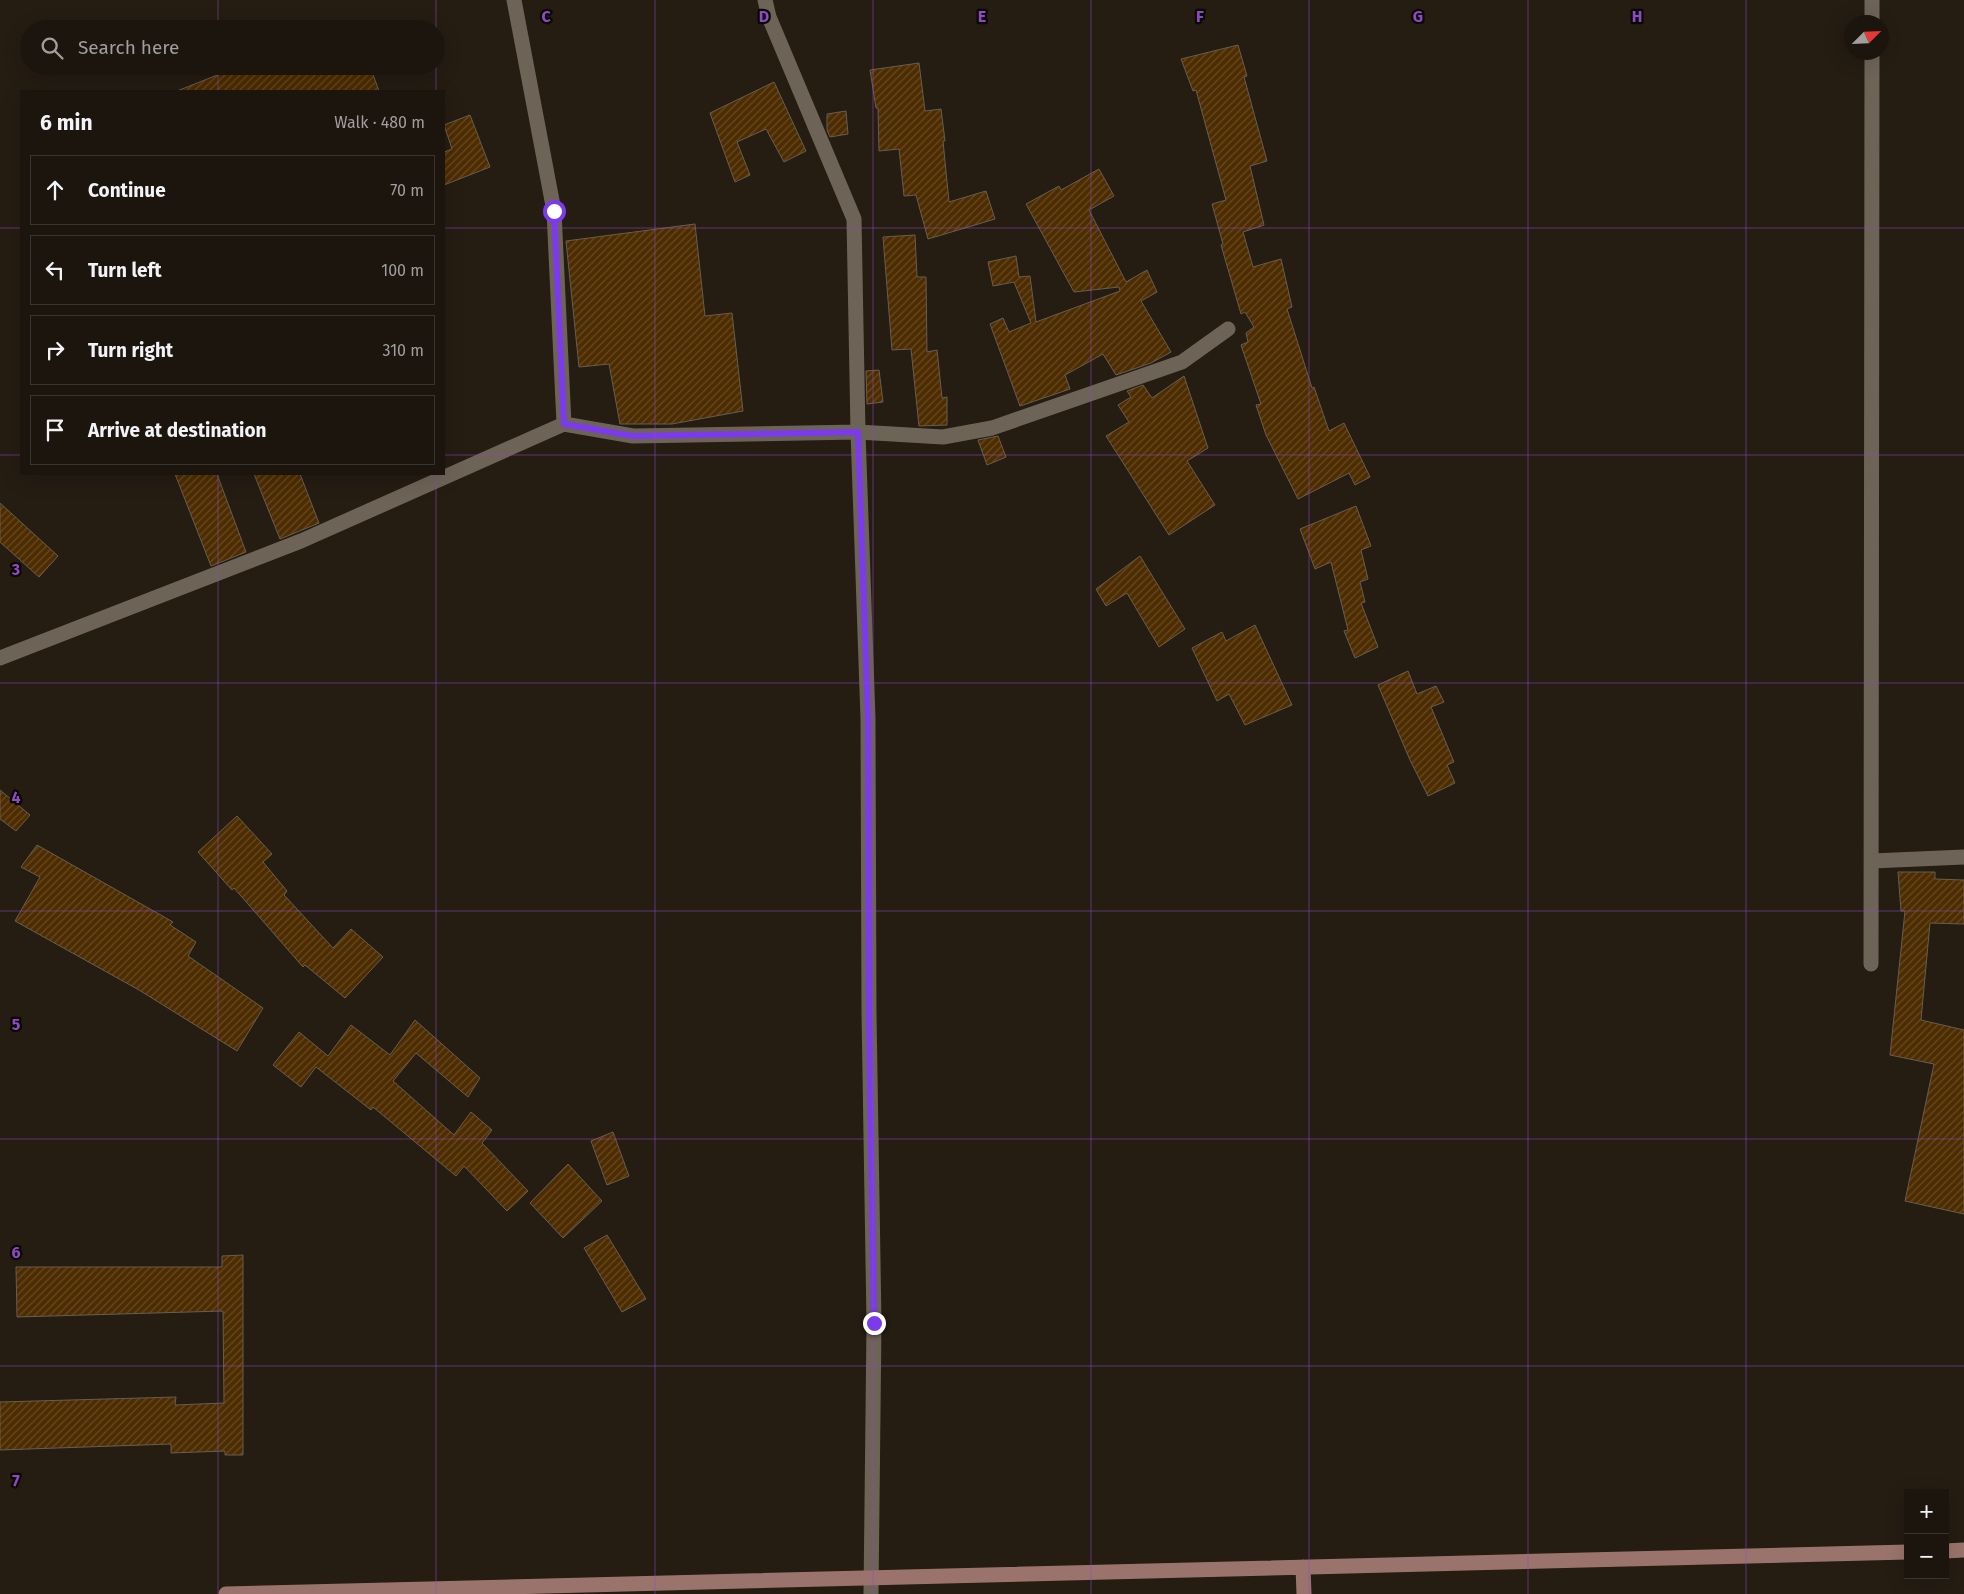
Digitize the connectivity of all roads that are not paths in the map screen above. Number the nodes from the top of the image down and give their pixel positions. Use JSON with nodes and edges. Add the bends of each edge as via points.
{"nodes":[{"id":1,"x":514,"y":0,"type":"edge"},
{"id":2,"x":764,"y":0,"type":"edge"},
{"id":3,"x":1872,"y":0,"type":"edge"},
{"id":4,"x":1872,"y":15,"type":"edge"},
{"id":5,"x":1872,"y":60,"type":"edge"},
{"id":6,"x":1228,"y":329,"type":"dead end"},
{"id":7,"x":564,"y":424,"type":"junction"},
{"id":8,"x":858,"y":432,"type":"junction"},
{"id":9,"x":0,"y":658,"type":"edge"},
{"id":10,"x":1964,"y":856,"type":"edge"},
{"id":11,"x":1872,"y":861,"type":"junction"},
{"id":12,"x":1871,"y":964,"type":"dead end"},
{"id":13,"x":1964,"y":1550,"type":"edge"},
{"id":14,"x":1949,"y":1551,"type":"edge"},
{"id":15,"x":1904,"y":1552,"type":"edge"},
{"id":16,"x":1303,"y":1567,"type":"junction"},
{"id":17,"x":871,"y":1578,"type":"junction"},
{"id":18,"x":226,"y":1594,"type":"edge"},
{"id":19,"x":871,"y":1594,"type":"edge"},
{"id":20,"x":1304,"y":1594,"type":"edge"}],
"edges":[{"from":1,"to":7,"type":"street","via":[[554,211]]},
{"from":2,"to":8,"type":"street","via":[[854,219]]},
{"from":3,"to":4,"type":"street"},
{"from":5,"to":11,"type":"street"},
{"from":6,"to":8,"type":"street","via":[[1182,362],[992,428],[943,437]]},
{"from":7,"to":8,"type":"street","via":[[633,436]]},
{"from":7,"to":9,"type":"street","via":[[301,541]]},
{"from":8,"to":17,"type":"street","via":[[868,719],[874,1323]]},
{"from":10,"to":11,"type":"street"},
{"from":11,"to":12,"type":"street"},
{"from":13,"to":14,"type":"street"},
{"from":15,"to":16,"type":"street"},
{"from":16,"to":17,"type":"street"},
{"from":16,"to":20,"type":"street"},
{"from":17,"to":18,"type":"street"},
{"from":17,"to":19,"type":"street"}]}
